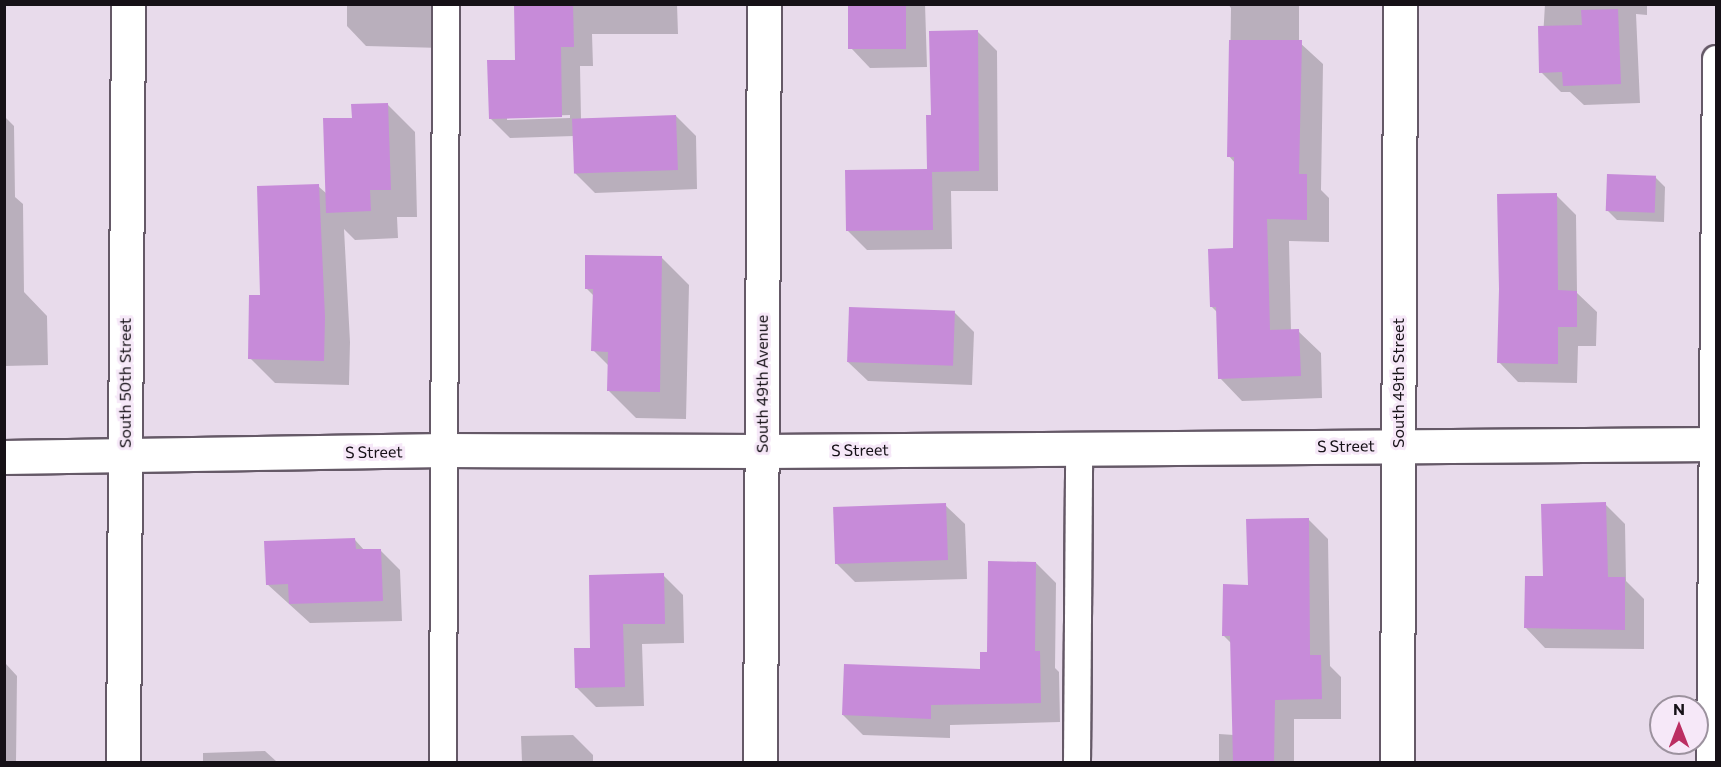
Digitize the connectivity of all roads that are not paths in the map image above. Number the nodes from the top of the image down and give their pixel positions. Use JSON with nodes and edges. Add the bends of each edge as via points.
{"nodes":[{"id":1,"x":128,"y":4,"type":"edge"},
{"id":2,"x":446,"y":4,"type":"edge"},
{"id":3,"x":764,"y":4,"type":"edge"},
{"id":4,"x":1400,"y":4,"type":"edge"},
{"id":5,"x":1716,"y":58,"type":"edge"},
{"id":6,"x":1714,"y":444,"type":"edge"},
{"id":7,"x":1398,"y":446,"type":"junction"},
{"id":8,"x":1079,"y":448,"type":"junction"},
{"id":9,"x":445,"y":450,"type":"junction"},
{"id":10,"x":762,"y":451,"type":"junction"},
{"id":11,"x":125,"y":456,"type":"junction"},
{"id":12,"x":4,"y":457,"type":"edge"},
{"id":13,"x":123,"y":762,"type":"edge"},
{"id":14,"x":443,"y":762,"type":"edge"},
{"id":15,"x":760,"y":762,"type":"edge"},
{"id":16,"x":1077,"y":762,"type":"edge"},
{"id":17,"x":1397,"y":762,"type":"edge"},
{"id":18,"x":1710,"y":762,"type":"edge"}],
"edges":[{"from":1,"to":11,"type":"street","name":"South 50th Street"},
{"from":2,"to":9,"type":"lane"},
{"from":3,"to":10,"type":"street","name":"South 49th Avenue"},
{"from":4,"to":7,"type":"street","name":"South 49th Street"},
{"from":5,"to":6,"type":"lane"},
{"from":6,"to":7,"type":"street","name":"S Street"},
{"from":6,"to":18,"type":"lane"},
{"from":7,"to":8,"type":"street","name":"S Street"},
{"from":7,"to":17,"type":"street","name":"South 49th Street"},
{"from":8,"to":10,"type":"street","name":"S Street"},
{"from":8,"to":16,"type":"lane"},
{"from":9,"to":10,"type":"street","name":"S Street"},
{"from":9,"to":11,"type":"street","name":"S Street"},
{"from":9,"to":14,"type":"lane"},
{"from":10,"to":15,"type":"street","name":"South 49th Avenue"},
{"from":11,"to":12,"type":"street","name":"S Street"},
{"from":11,"to":13,"type":"street","name":"South 50th Street"}]}
